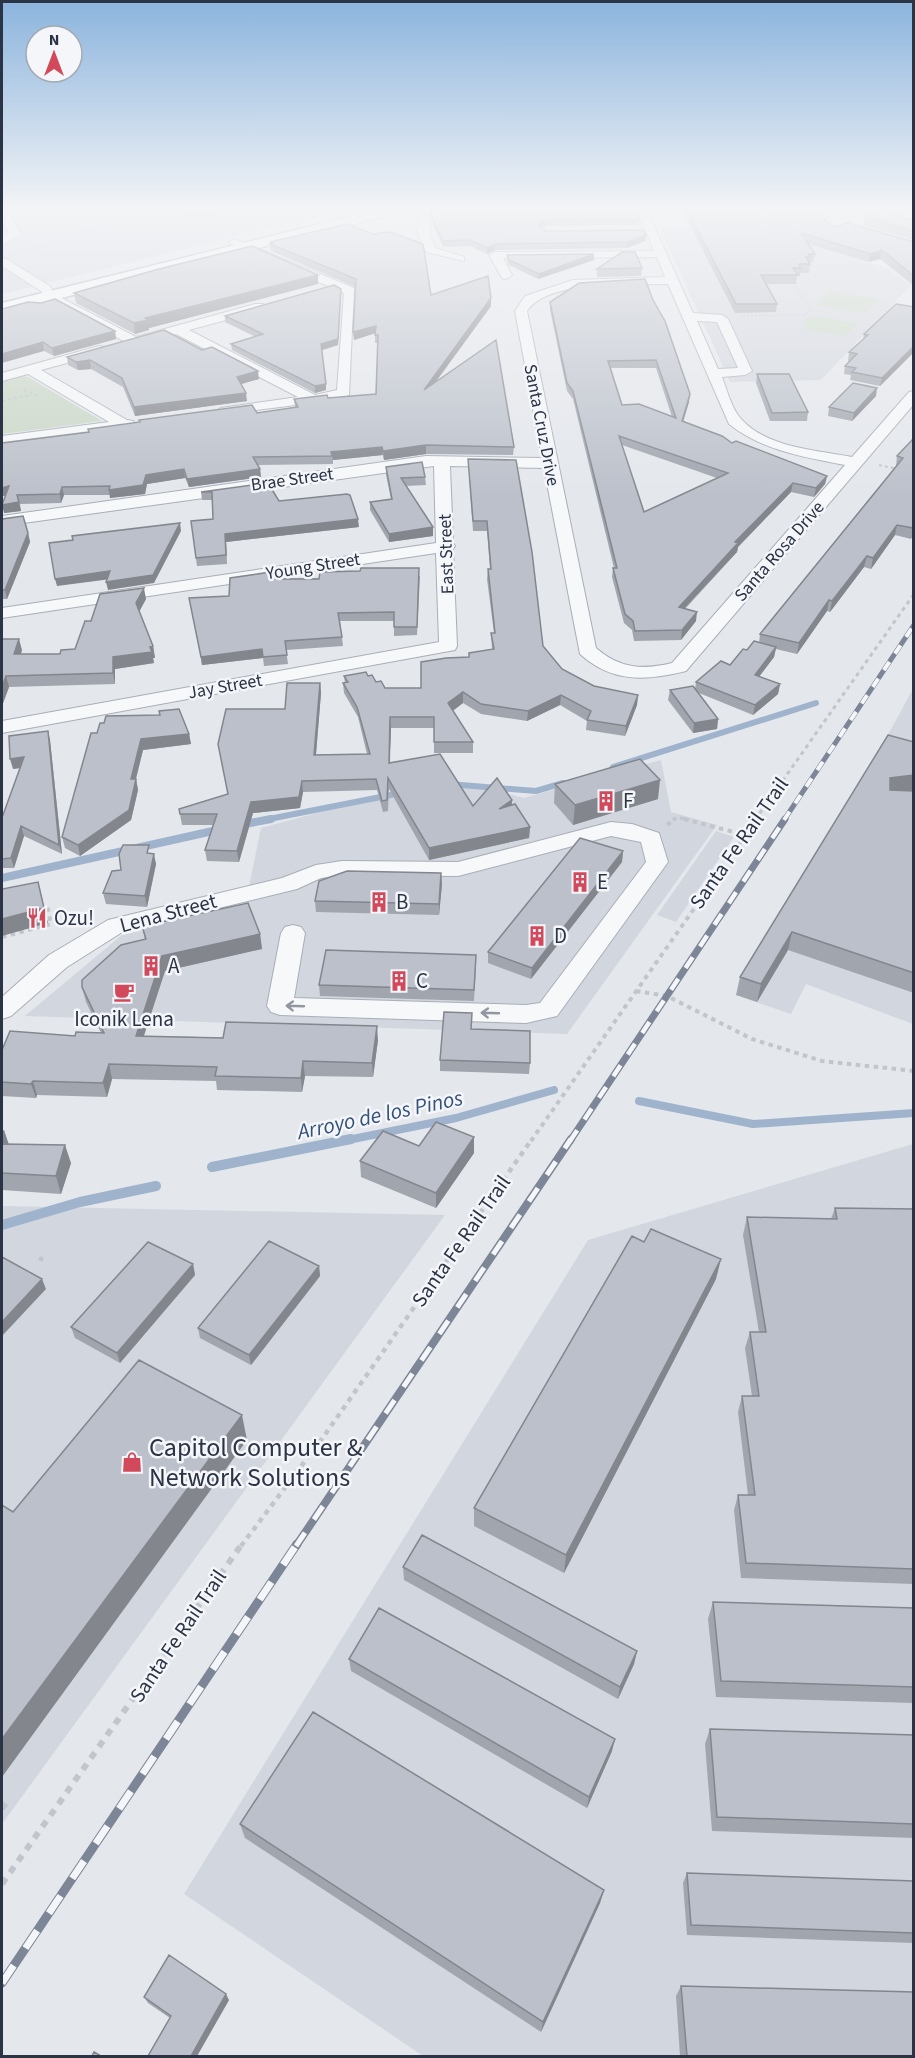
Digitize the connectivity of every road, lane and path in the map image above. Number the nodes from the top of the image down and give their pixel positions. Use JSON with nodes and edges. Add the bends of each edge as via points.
{"nodes":[{"id":1,"x":17,"y":304,"type":"edge"},
{"id":2,"x":76,"y":304,"type":"edge"},
{"id":3,"x":270,"y":304,"type":"edge"},
{"id":4,"x":349,"y":304,"type":"edge"},
{"id":5,"x":526,"y":304,"type":"edge"},
{"id":6,"x":682,"y":304,"type":"edge"},
{"id":7,"x":807,"y":304,"type":"edge"},
{"id":8,"x":2,"y":309,"type":"edge"},
{"id":9,"x":687,"y":316,"type":"junction"},
{"id":10,"x":734,"y":316,"type":"edge"},
{"id":11,"x":177,"y":329,"type":"junction"},
{"id":12,"x":134,"y":341,"type":"junction"},
{"id":13,"x":29,"y":369,"type":"junction"},
{"id":14,"x":713,"y":374,"type":"junction"},
{"id":15,"x":2,"y":377,"type":"edge"},
{"id":16,"x":31,"y":395,"type":"dead end"},
{"id":17,"x":914,"y":395,"type":"edge"},
{"id":18,"x":314,"y":399,"type":"junction"},
{"id":19,"x":2,"y":401,"type":"edge"},
{"id":20,"x":207,"y":414,"type":"edge"},
{"id":21,"x":148,"y":422,"type":"edge"},
{"id":22,"x":125,"y":425,"type":"junction"},
{"id":23,"x":2,"y":440,"type":"edge"},
{"id":24,"x":442,"y":462,"type":"junction"},
{"id":25,"x":855,"y":462,"type":"junction"},
{"id":26,"x":549,"y":463,"type":"junction"},
{"id":27,"x":902,"y":469,"type":"edge"},
{"id":28,"x":2,"y":521,"type":"edge"},
{"id":29,"x":447,"y":546,"type":"junction"},
{"id":30,"x":914,"y":594,"type":"edge"},
{"id":31,"x":2,"y":613,"type":"edge"},
{"id":32,"x":448,"y":645,"type":"joint"},
{"id":33,"x":627,"y":674,"type":"joint"},
{"id":34,"x":2,"y":727,"type":"edge"},
{"id":35,"x":745,"y":835,"type":"junction"},
{"id":36,"x":651,"y":838,"type":"junction"},
{"id":37,"x":47,"y":905,"type":"dead end"},
{"id":38,"x":293,"y":933,"type":"dead end"},
{"id":39,"x":2,"y":937,"type":"edge"},
{"id":40,"x":636,"y":991,"type":"junction"},
{"id":41,"x":2,"y":1010,"type":"edge"},
{"id":42,"x":914,"y":1071,"type":"edge"},
{"id":43,"x":7,"y":1801,"type":"dead end"},
{"id":44,"x":2,"y":1809,"type":"edge"},
{"id":45,"x":2,"y":1884,"type":"edge"}],
"edges":[{"from":1,"to":8,"type":"main road"},
{"from":2,"to":12,"type":"street"},
{"from":3,"to":11,"type":"street"},
{"from":4,"to":18,"type":"street","via":[[344,392]]},
{"from":5,"to":26,"type":"street","name":"Santa Cruz Drive","via":[[521,311]]},
{"from":6,"to":9,"type":"street"},
{"from":7,"to":10,"type":"path","via":[[811,310],[805,315]]},
{"from":9,"to":14,"type":"street"},
{"from":9,"to":14,"type":"street","via":[[722,319],[746,367],[737,373]]},
{"from":11,"to":12,"type":"street"},
{"from":11,"to":18,"type":"street"},
{"from":12,"to":13,"type":"street"},
{"from":13,"to":15,"type":"street"},
{"from":13,"to":22,"type":"street"},
{"from":14,"to":25,"type":"street","via":[[734,421],[749,435],[771,444]]},
{"from":16,"to":19,"type":"path"},
{"from":17,"to":25,"type":"street","name":"Santa Rosa Drive"},
{"from":18,"to":20,"type":"street"},
{"from":21,"to":22,"type":"street"},
{"from":22,"to":23,"type":"street"},
{"from":24,"to":26,"type":"street","name":"Brae Street"},
{"from":24,"to":28,"type":"street","name":"Brae Street","via":[[399,464]]},
{"from":24,"to":29,"type":"street","name":"East Street"},
{"from":25,"to":27,"type":"path"},
{"from":25,"to":33,"type":"street","name":"Santa Rosa Drive","via":[[679,667],[653,674]]},
{"from":26,"to":33,"type":"street","name":"Santa Cruz Drive","via":[[587,650],[600,664]]},
{"from":29,"to":31,"type":"street","name":"Young Street"},
{"from":29,"to":32,"type":"street","name":"East Street"},
{"from":30,"to":35,"type":"path","name":"Santa Fe Rail Trail"},
{"from":32,"to":34,"type":"street","name":"Jay Street"},
{"from":35,"to":36,"type":"path","via":[[677,817]]},
{"from":35,"to":40,"type":"path","name":"Santa Fe Rail Trail"},
{"from":36,"to":38,"type":"street","one_way":true,"via":[[657,862],[548,1010],[526,1014],[280,1006]]},
{"from":36,"to":41,"type":"street","name":"Lena Street","via":[[611,829],[458,869],[342,868],[316,872],[289,884],[116,925],[58,960]]},
{"from":37,"to":39,"type":"path","via":[[51,924]]},
{"from":40,"to":42,"type":"path","via":[[667,996],[752,1039],[822,1061]]},
{"from":40,"to":45,"type":"path","name":"Santa Fe Rail Trail","via":[[324,1436],[216,1579]]},
{"from":43,"to":44,"type":"path"}]}
